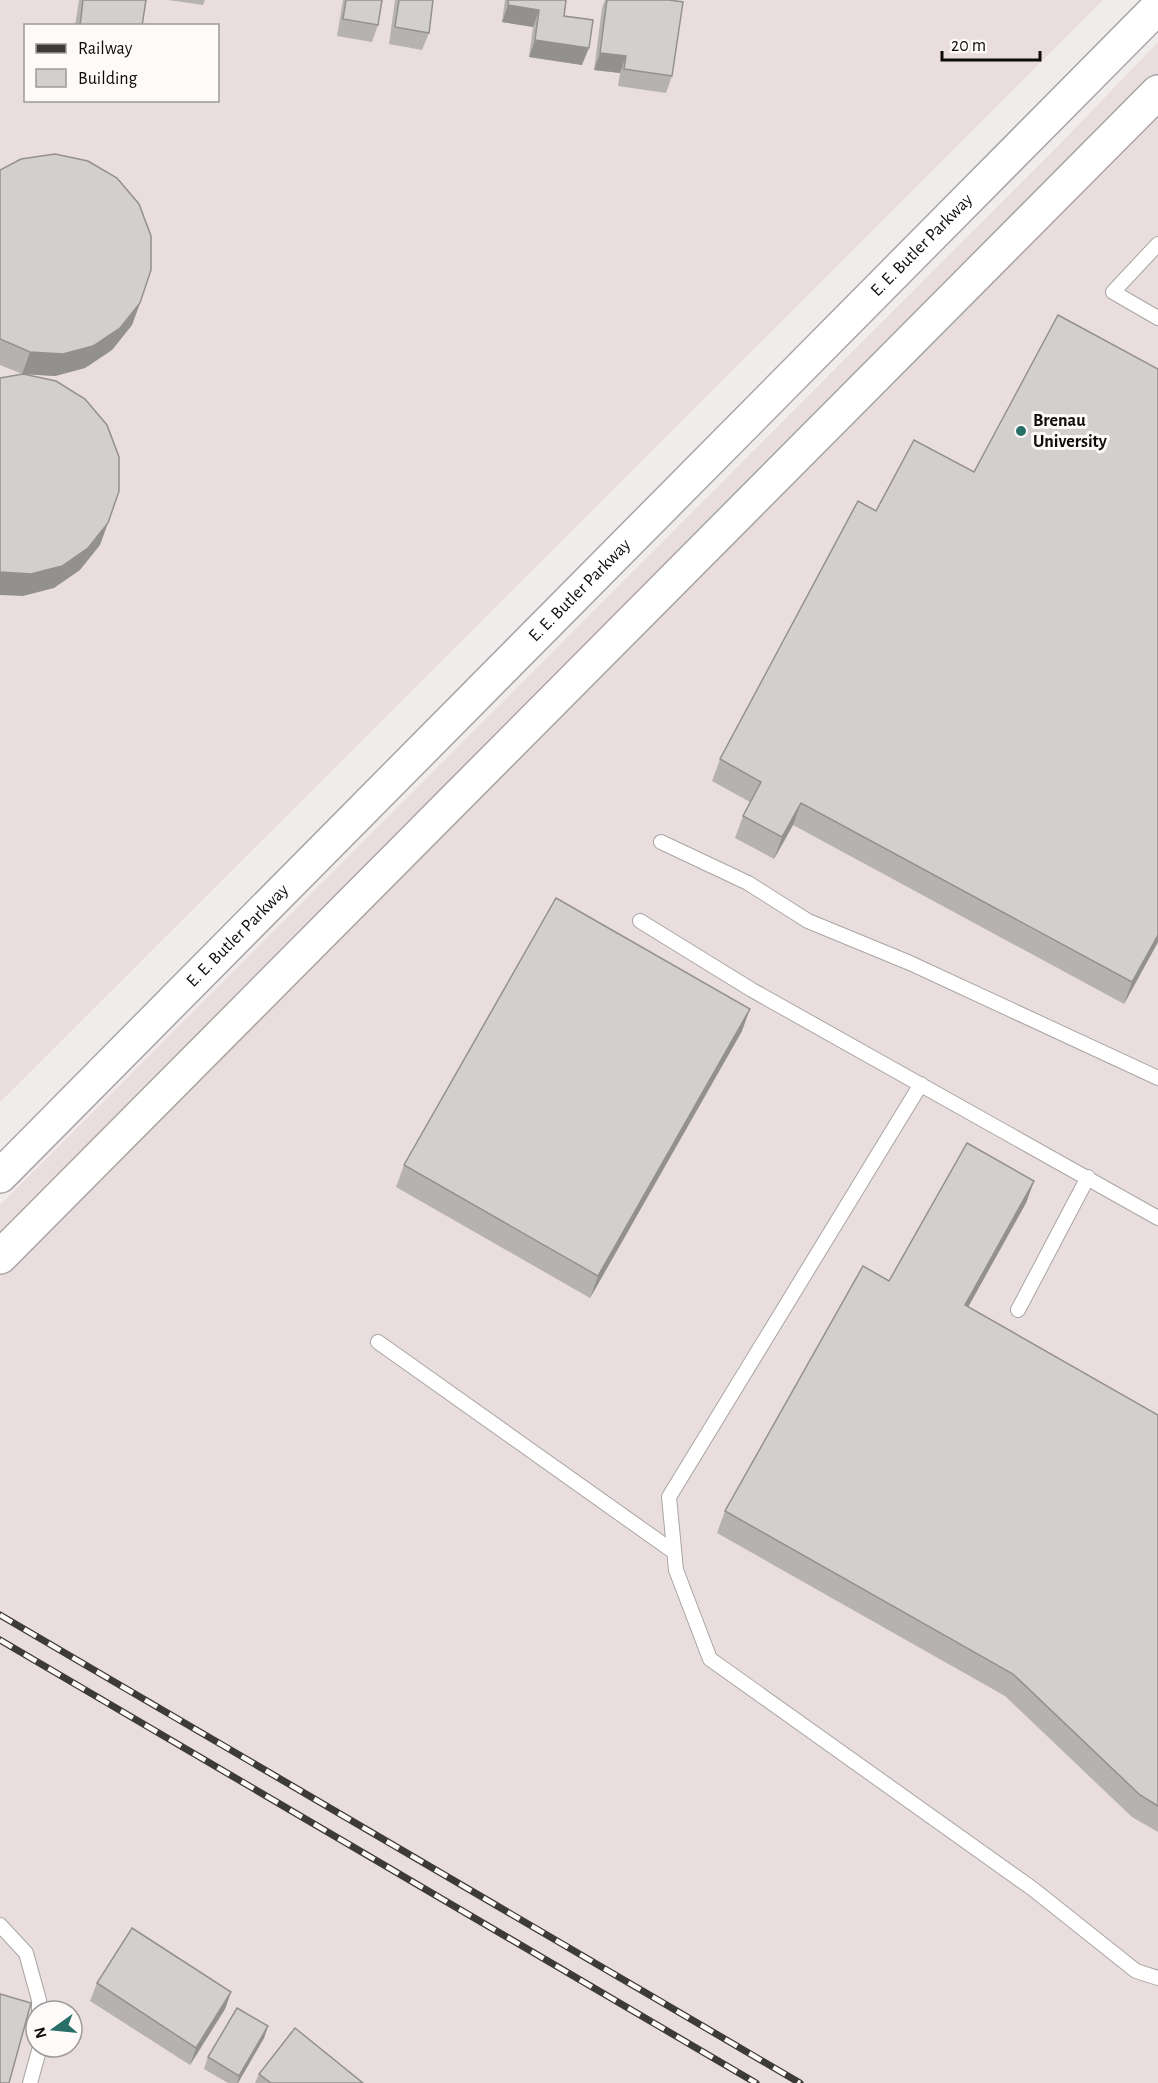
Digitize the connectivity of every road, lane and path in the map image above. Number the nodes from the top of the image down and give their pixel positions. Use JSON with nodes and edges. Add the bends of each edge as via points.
{"nodes":[{"id":1,"x":1158,"y":7,"type":"edge"},
{"id":2,"x":1158,"y":92,"type":"edge"},
{"id":3,"x":1158,"y":244,"type":"edge"},
{"id":4,"x":1158,"y":318,"type":"edge"},
{"id":5,"x":662,"y":842,"type":"dead end"},
{"id":6,"x":640,"y":921,"type":"dead end"},
{"id":7,"x":1158,"y":1078,"type":"edge"},
{"id":8,"x":921,"y":1084,"type":"junction"},
{"id":9,"x":0,"y":1176,"type":"edge"},
{"id":10,"x":1088,"y":1177,"type":"junction"},
{"id":11,"x":1158,"y":1218,"type":"edge"},
{"id":12,"x":0,"y":1257,"type":"edge"},
{"id":13,"x":1018,"y":1310,"type":"dead end"},
{"id":14,"x":378,"y":1342,"type":"dead end"},
{"id":15,"x":674,"y":1552,"type":"junction"},
{"id":16,"x":0,"y":1925,"type":"edge"},
{"id":17,"x":1158,"y":1978,"type":"edge"},
{"id":18,"x":39,"y":1999,"type":"edge"},
{"id":19,"x":37,"y":2059,"type":"edge"},
{"id":20,"x":30,"y":2083,"type":"edge"}],
"edges":[{"from":1,"to":9,"type":"highway","name":"E. E. Butler Parkway"},
{"from":2,"to":12,"type":"highway"},
{"from":3,"to":4,"type":"lane","via":[[1113,292]]},
{"from":5,"to":7,"type":"lane","via":[[748,883],[808,921],[910,963]]},
{"from":6,"to":8,"type":"lane","via":[[752,990]]},
{"from":8,"to":10,"type":"lane"},
{"from":8,"to":15,"type":"lane","via":[[669,1497]]},
{"from":10,"to":11,"type":"lane"},
{"from":10,"to":13,"type":"lane"},
{"from":14,"to":15,"type":"lane"},
{"from":15,"to":17,"type":"lane","via":[[676,1570],[710,1659],[1033,1889],[1136,1971]]},
{"from":16,"to":18,"type":"lane","via":[[26,1953]]},
{"from":19,"to":20,"type":"lane"}]}
